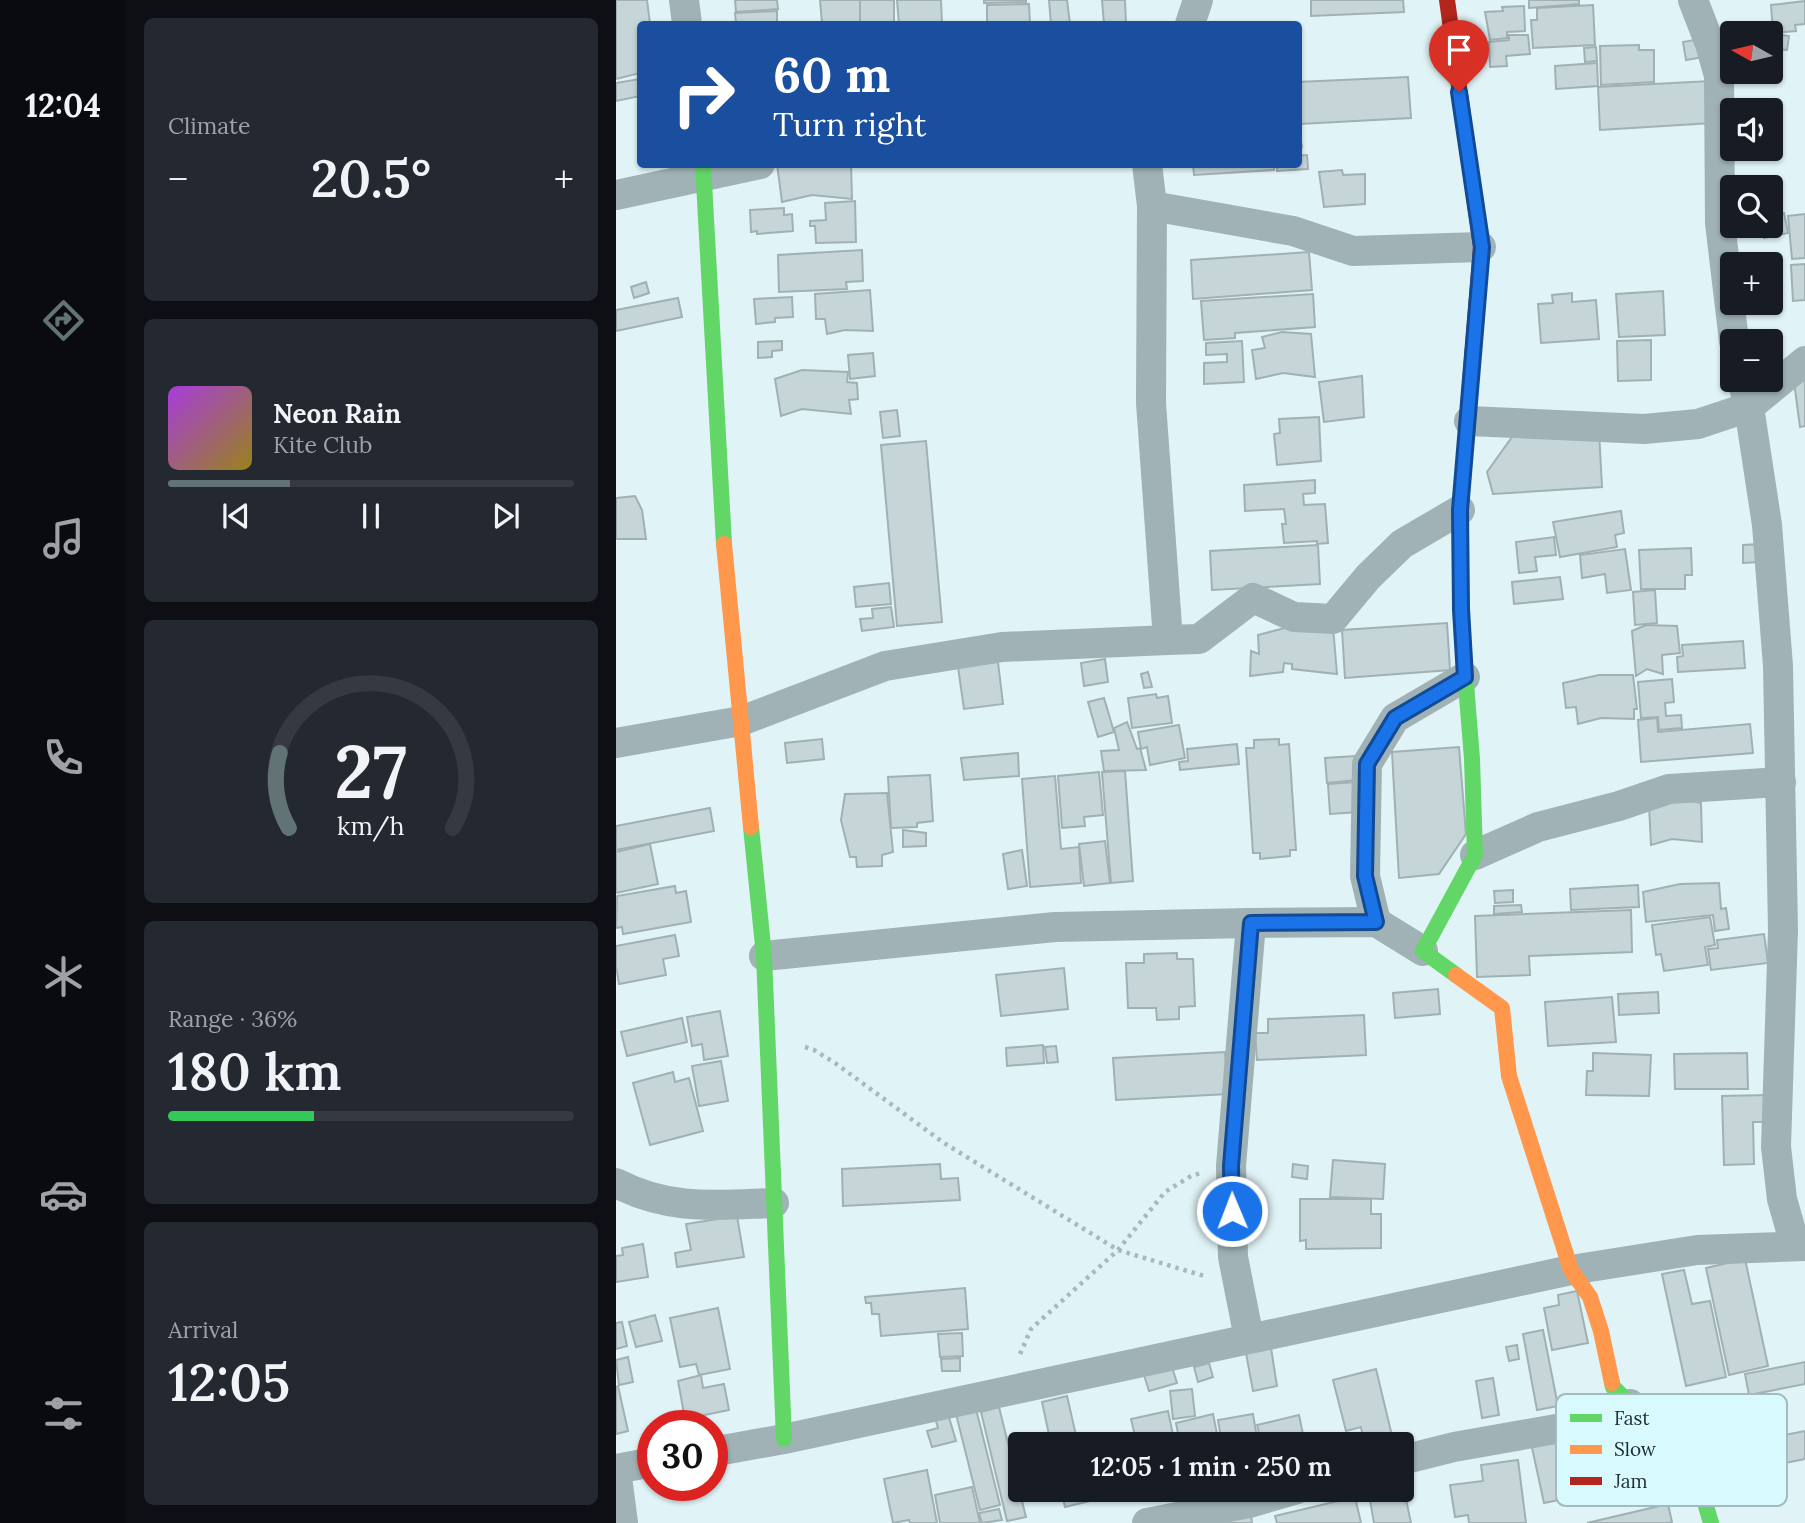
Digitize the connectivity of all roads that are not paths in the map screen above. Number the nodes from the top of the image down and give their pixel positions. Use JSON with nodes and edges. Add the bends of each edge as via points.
{"nodes":[{"id":1,"x":684,"y":0,"type":"edge"},
{"id":2,"x":1198,"y":0,"type":"edge"},
{"id":3,"x":1447,"y":0,"type":"edge"},
{"id":4,"x":1693,"y":0,"type":"edge"},
{"id":5,"x":687,"y":21,"type":"edge"},
{"id":6,"x":1191,"y":21,"type":"edge"},
{"id":7,"x":723,"y":168,"type":"edge"},
{"id":8,"x":1147,"y":168,"type":"edge"},
{"id":9,"x":704,"y":170,"type":"edge"},
{"id":10,"x":616,"y":195,"type":"edge"},
{"id":11,"x":1152,"y":205,"type":"junction"},
{"id":12,"x":1482,"y":247,"type":"junction"},
{"id":13,"x":1733,"y":329,"type":"edge"},
{"id":14,"x":1805,"y":361,"type":"edge"},
{"id":15,"x":1746,"y":393,"type":"edge"},
{"id":16,"x":1469,"y":421,"type":"junction"},
{"id":17,"x":1460,"y":510,"type":"junction"},
{"id":18,"x":1168,"y":640,"type":"junction"},
{"id":19,"x":1465,"y":677,"type":"junction"},
{"id":20,"x":741,"y":722,"type":"junction"},
{"id":21,"x":616,"y":743,"type":"edge"},
{"id":22,"x":1782,"y":782,"type":"junction"},
{"id":23,"x":1475,"y":855,"type":"junction"},
{"id":24,"x":1376,"y":922,"type":"junction"},
{"id":25,"x":1251,"y":923,"type":"junction"},
{"id":26,"x":1423,"y":951,"type":"junction"},
{"id":27,"x":764,"y":956,"type":"junction"},
{"id":28,"x":616,"y":1183,"type":"edge"},
{"id":29,"x":774,"y":1203,"type":"junction"},
{"id":30,"x":1800,"y":1245,"type":"edge"},
{"id":31,"x":1571,"y":1270,"type":"junction"},
{"id":32,"x":1248,"y":1338,"type":"junction"},
{"id":33,"x":1620,"y":1394,"type":"edge"},
{"id":34,"x":1556,"y":1429,"type":"edge"},
{"id":35,"x":784,"y":1439,"type":"junction"},
{"id":36,"x":728,"y":1449,"type":"edge"},
{"id":37,"x":1414,"y":1457,"type":"edge"},
{"id":38,"x":637,"y":1465,"type":"edge"},
{"id":39,"x":616,"y":1469,"type":"edge"},
{"id":40,"x":1253,"y":1502,"type":"edge"},
{"id":41,"x":1706,"y":1506,"type":"edge"},
{"id":42,"x":623,"y":1523,"type":"edge"},
{"id":43,"x":1147,"y":1523,"type":"edge"},
{"id":44,"x":1711,"y":1523,"type":"edge"}],
"edges":[{"from":1,"to":5,"type":"street"},
{"from":2,"to":6,"type":"street"},
{"from":3,"to":12,"type":"street"},
{"from":4,"to":13,"type":"street","via":[[1718,76],[1720,223]]},
{"from":7,"to":9,"type":"street"},
{"from":8,"to":11,"type":"street"},
{"from":9,"to":10,"type":"street"},
{"from":9,"to":20,"type":"street","via":[[722,524]]},
{"from":11,"to":12,"type":"street","via":[[1293,231],[1353,251]]},
{"from":11,"to":18,"type":"street","via":[[1151,403]]},
{"from":12,"to":16,"type":"street"},
{"from":14,"to":15,"type":"street"},
{"from":15,"to":16,"type":"street","via":[[1698,424],[1644,429]]},
{"from":15,"to":22,"type":"street","via":[[1767,525]]},
{"from":16,"to":17,"type":"street"},
{"from":17,"to":18,"type":"street","via":[[1402,544],[1333,619],[1294,617],[1253,598],[1199,639]]},
{"from":17,"to":19,"type":"street"},
{"from":18,"to":20,"type":"street","via":[[1002,647],[885,666]]},
{"from":19,"to":23,"type":"street"},
{"from":19,"to":24,"type":"street","via":[[1395,718],[1367,764],[1365,876]]},
{"from":20,"to":21,"type":"street"},
{"from":20,"to":27,"type":"street"},
{"from":22,"to":23,"type":"street","via":[[1669,789],[1538,827]]},
{"from":22,"to":30,"type":"street","via":[[1776,1147],[1782,1199]]},
{"from":23,"to":26,"type":"street"},
{"from":24,"to":25,"type":"street"},
{"from":24,"to":26,"type":"street"},
{"from":25,"to":27,"type":"street","via":[[1055,927]]},
{"from":25,"to":32,"type":"street","via":[[1231,1166],[1233,1257]]},
{"from":26,"to":31,"type":"street","via":[[1502,1008],[1509,1076]]},
{"from":27,"to":29,"type":"street"},
{"from":28,"to":29,"type":"street","via":[[640,1196],[695,1206]]},
{"from":29,"to":35,"type":"street"},
{"from":30,"to":31,"type":"street","via":[[1698,1251]]},
{"from":31,"to":32,"type":"street"},
{"from":31,"to":33,"type":"street","via":[[1590,1297],[1613,1387]]},
{"from":32,"to":35,"type":"street"},
{"from":34,"to":37,"type":"street"},
{"from":35,"to":36,"type":"street"},
{"from":38,"to":39,"type":"street"},
{"from":39,"to":42,"type":"street"},
{"from":40,"to":43,"type":"street"},
{"from":41,"to":44,"type":"street"}]}
